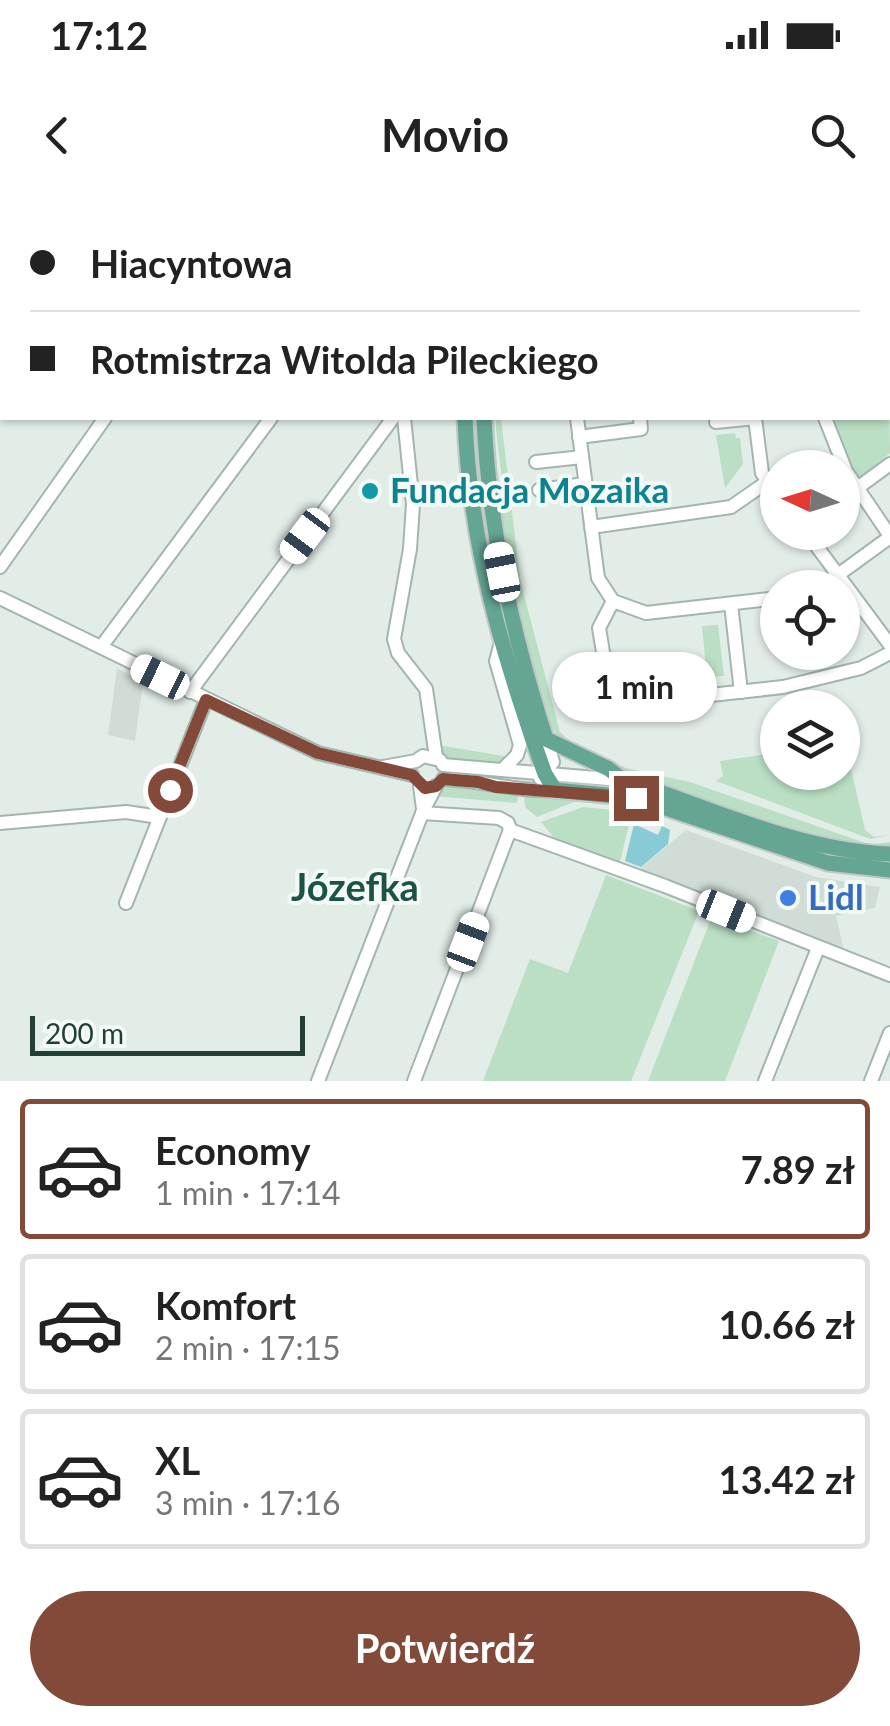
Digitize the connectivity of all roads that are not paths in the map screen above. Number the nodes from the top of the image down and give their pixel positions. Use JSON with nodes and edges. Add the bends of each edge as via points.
{"nodes":[{"id":1,"x":104,"y":420,"type":"edge"},
{"id":2,"x":270,"y":420,"type":"edge"},
{"id":3,"x":392,"y":420,"type":"edge"},
{"id":4,"x":404,"y":420,"type":"edge"},
{"id":5,"x":465,"y":420,"type":"edge"},
{"id":6,"x":484,"y":420,"type":"edge"},
{"id":7,"x":577,"y":420,"type":"edge"},
{"id":8,"x":640,"y":420,"type":"edge"},
{"id":9,"x":736,"y":420,"type":"edge"},
{"id":10,"x":755,"y":420,"type":"edge"},
{"id":11,"x":826,"y":420,"type":"edge"},
{"id":12,"x":716,"y":422,"type":"dead end"},
{"id":13,"x":579,"y":437,"type":"junction"},
{"id":14,"x":836,"y":450,"type":"edge"},
{"id":15,"x":582,"y":457,"type":"junction"},
{"id":16,"x":760,"y":457,"type":"edge"},
{"id":17,"x":536,"y":462,"type":"dead end"},
{"id":18,"x":890,"y":464,"type":"edge"},
{"id":19,"x":586,"y":484,"type":"junction"},
{"id":20,"x":860,"y":486,"type":"edge"},
{"id":21,"x":760,"y":487,"type":"edge"},
{"id":22,"x":539,"y":490,"type":"dead end"},
{"id":23,"x":860,"y":495,"type":"edge"},
{"id":24,"x":591,"y":527,"type":"junction"},
{"id":25,"x":890,"y":537,"type":"edge"},
{"id":26,"x":820,"y":550,"type":"edge"},
{"id":27,"x":0,"y":567,"type":"edge"},
{"id":28,"x":835,"y":570,"type":"edge"},
{"id":29,"x":844,"y":570,"type":"edge"},
{"id":30,"x":0,"y":598,"type":"edge"},
{"id":31,"x":760,"y":600,"type":"edge"},
{"id":32,"x":614,"y":602,"type":"junction"},
{"id":33,"x":732,"y":604,"type":"junction"},
{"id":34,"x":860,"y":604,"type":"edge"},
{"id":35,"x":890,"y":644,"type":"edge"},
{"id":36,"x":500,"y":646,"type":"junction"},
{"id":37,"x":101,"y":647,"type":"junction"},
{"id":38,"x":890,"y":653,"type":"edge"},
{"id":39,"x":190,"y":692,"type":"junction"},
{"id":40,"x":741,"y":692,"type":"junction"},
{"id":41,"x":206,"y":700,"type":"junction"},
{"id":42,"x":546,"y":739,"type":"junction"},
{"id":43,"x":429,"y":770,"type":"junction"},
{"id":44,"x":502,"y":770,"type":"junction"},
{"id":45,"x":545,"y":774,"type":"junction"},
{"id":46,"x":619,"y":777,"type":"junction"},
{"id":47,"x":478,"y":782,"type":"junction"},
{"id":48,"x":555,"y":790,"type":"junction"},
{"id":49,"x":423,"y":811,"type":"junction"},
{"id":50,"x":159,"y":818,"type":"junction"},
{"id":51,"x":0,"y":823,"type":"edge"},
{"id":52,"x":510,"y":830,"type":"junction"},
{"id":53,"x":890,"y":854,"type":"edge"},
{"id":54,"x":890,"y":870,"type":"edge"},
{"id":55,"x":126,"y":903,"type":"dead end"},
{"id":56,"x":818,"y":948,"type":"junction"},
{"id":57,"x":890,"y":959,"type":"edge"},
{"id":58,"x":887,"y":974,"type":"edge"},
{"id":59,"x":890,"y":1033,"type":"edge"},
{"id":60,"x":318,"y":1081,"type":"edge"},
{"id":61,"x":414,"y":1081,"type":"edge"},
{"id":62,"x":765,"y":1081,"type":"edge"},
{"id":63,"x":871,"y":1081,"type":"edge"}],
"edges":[{"from":1,"to":27,"type":"street"},
{"from":2,"to":37,"type":"street"},
{"from":3,"to":39,"type":"street"},
{"from":4,"to":43,"type":"street","via":[[413,504],[394,640],[426,689]]},
{"from":5,"to":36,"type":"main road","via":[[474,512]]},
{"from":6,"to":42,"type":"main road","via":[[504,588]]},
{"from":7,"to":13,"type":"street"},
{"from":8,"to":13,"type":"street","via":[[641,429]]},
{"from":9,"to":12,"type":"street"},
{"from":10,"to":16,"type":"street"},
{"from":11,"to":14,"type":"street"},
{"from":13,"to":15,"type":"street"},
{"from":15,"to":17,"type":"street"},
{"from":15,"to":19,"type":"street"},
{"from":18,"to":20,"type":"street"},
{"from":19,"to":22,"type":"street"},
{"from":19,"to":24,"type":"street"},
{"from":21,"to":24,"type":"street","via":[[731,508]]},
{"from":23,"to":25,"type":"street"},
{"from":24,"to":32,"type":"street","via":[[598,578]]},
{"from":25,"to":29,"type":"street"},
{"from":26,"to":28,"type":"street"},
{"from":30,"to":37,"type":"street"},
{"from":31,"to":33,"type":"street"},
{"from":32,"to":33,"type":"street","via":[[646,613]]},
{"from":32,"to":40,"type":"street","via":[[599,628],[612,706]]},
{"from":33,"to":40,"type":"street"},
{"from":34,"to":35,"type":"street"},
{"from":36,"to":44,"type":"street","via":[[496,661],[520,745]]},
{"from":36,"to":45,"type":"main road"},
{"from":37,"to":39,"type":"street"},
{"from":38,"to":40,"type":"street","via":[[852,671]]},
{"from":39,"to":41,"type":"street"},
{"from":41,"to":43,"type":"street","via":[[345,762]]},
{"from":41,"to":50,"type":"street"},
{"from":42,"to":45,"type":"street","via":[[553,762]]},
{"from":42,"to":46,"type":"main road"},
{"from":43,"to":44,"type":"street"},
{"from":43,"to":47,"type":"street"},
{"from":43,"to":49,"type":"street"},
{"from":44,"to":45,"type":"street"},
{"from":45,"to":46,"type":"street"},
{"from":45,"to":47,"type":"street","via":[[532,781]]},
{"from":45,"to":48,"type":"main road"},
{"from":46,"to":53,"type":"main road","via":[[829,848]]},
{"from":47,"to":48,"type":"street"},
{"from":48,"to":54,"type":"main road","via":[[636,798],[828,863]]},
{"from":49,"to":52,"type":"street","via":[[500,818]]},
{"from":49,"to":60,"type":"street"},
{"from":50,"to":51,"type":"street","via":[[126,812]]},
{"from":50,"to":55,"type":"street"},
{"from":52,"to":56,"type":"street"},
{"from":52,"to":61,"type":"street"},
{"from":56,"to":58,"type":"street"},
{"from":56,"to":62,"type":"street"},
{"from":57,"to":58,"type":"street"},
{"from":59,"to":63,"type":"street"}]}
